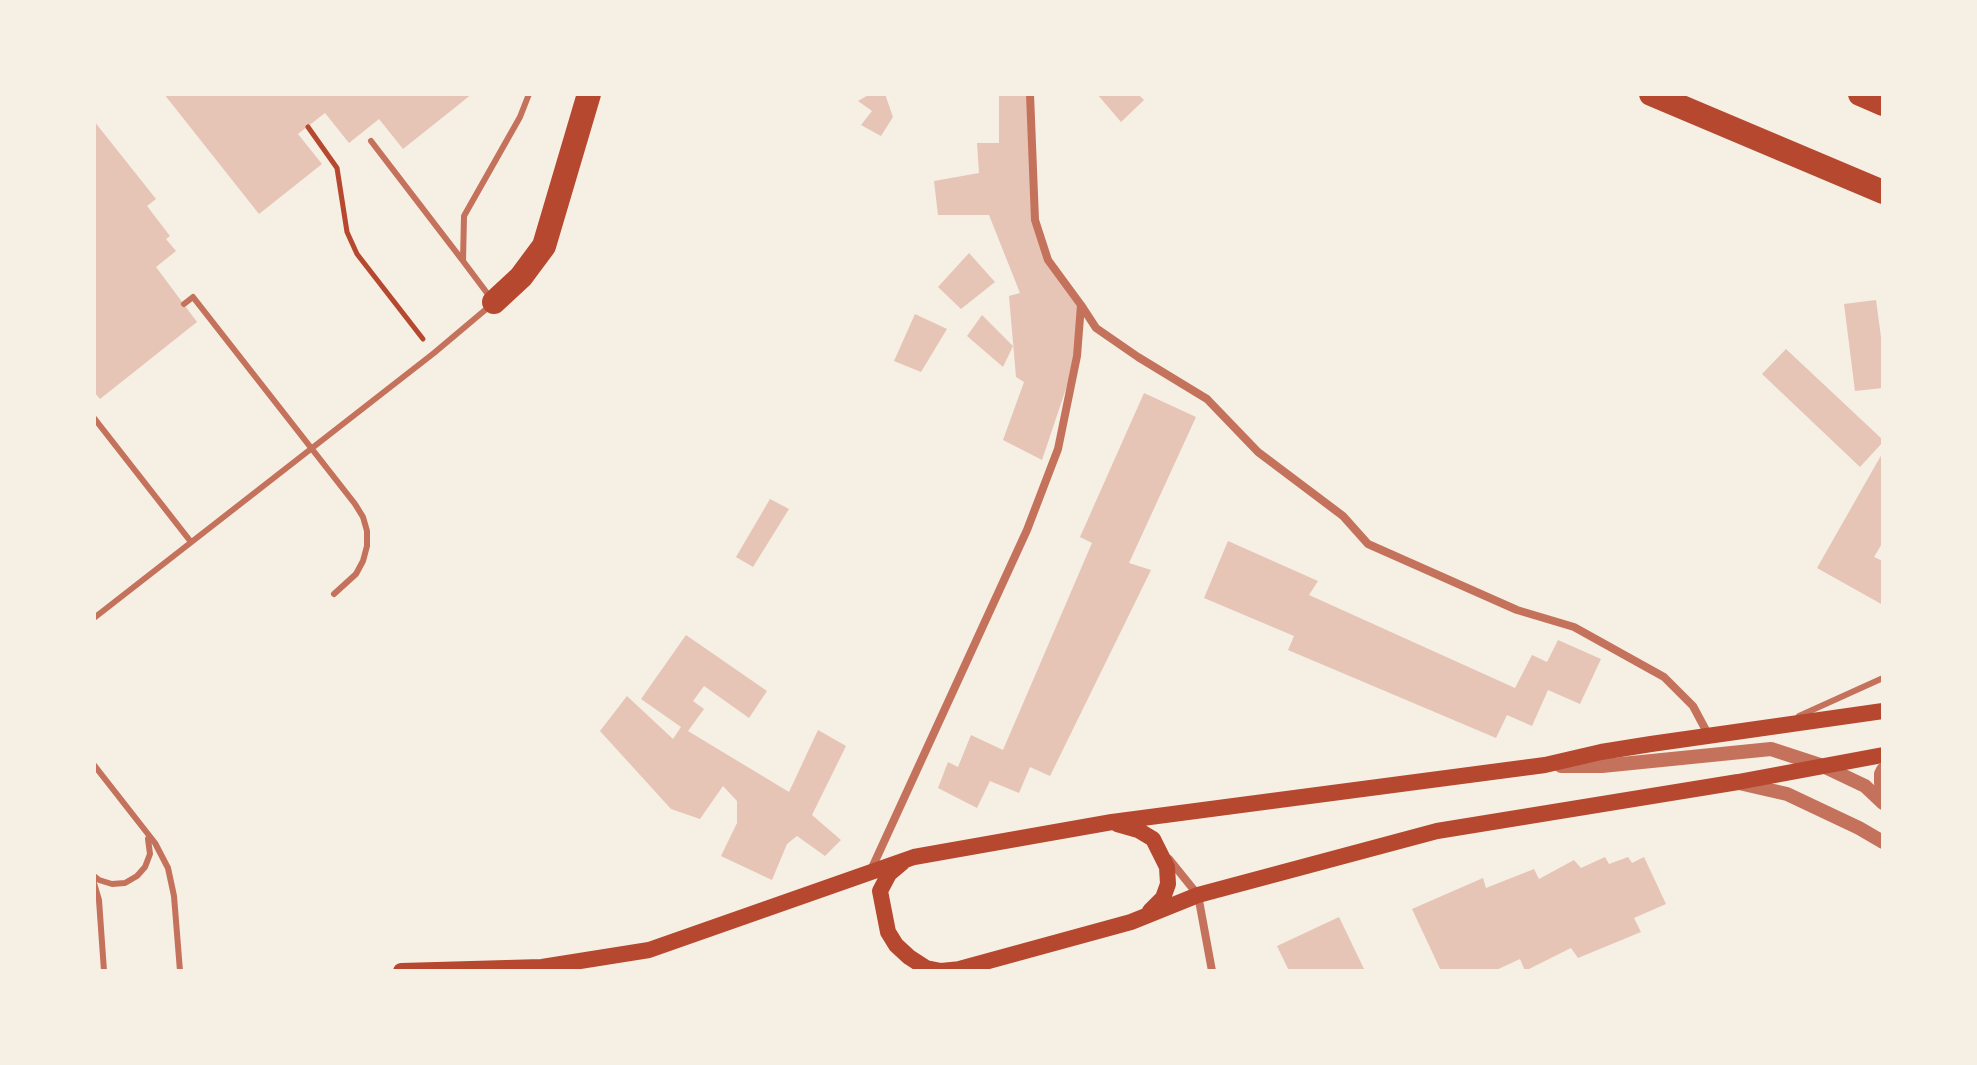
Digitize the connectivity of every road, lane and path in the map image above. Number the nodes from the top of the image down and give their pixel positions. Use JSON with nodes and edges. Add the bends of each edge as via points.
{"nodes":[{"id":1,"x":529,"y":94,"type":"edge"},
{"id":2,"x":589,"y":94,"type":"edge"},
{"id":3,"x":1030,"y":94,"type":"edge"},
{"id":4,"x":1651,"y":94,"type":"edge"},
{"id":5,"x":1860,"y":94,"type":"edge"},
{"id":6,"x":1883,"y":104,"type":"edge"},
{"id":7,"x":308,"y":127,"type":"dead end"},
{"id":8,"x":371,"y":141,"type":"dead end"},
{"id":9,"x":1883,"y":192,"type":"edge"},
{"id":10,"x":463,"y":261,"type":"junction"},
{"id":11,"x":494,"y":302,"type":"junction"},
{"id":12,"x":184,"y":304,"type":"dead end"},
{"id":13,"x":1081,"y":305,"type":"junction"},
{"id":14,"x":434,"y":353,"type":"junction"},
{"id":15,"x":94,"y":418,"type":"edge"},
{"id":16,"x":311,"y":448,"type":"junction"},
{"id":17,"x":191,"y":542,"type":"junction"},
{"id":18,"x":334,"y":594,"type":"dead end"},
{"id":19,"x":94,"y":618,"type":"edge"},
{"id":20,"x":1883,"y":678,"type":"edge"},
{"id":21,"x":1883,"y":711,"type":"edge"},
{"id":22,"x":1776,"y":727,"type":"junction"},
{"id":23,"x":1709,"y":736,"type":"junction"},
{"id":24,"x":1883,"y":755,"type":"edge"},
{"id":25,"x":94,"y":765,"type":"edge"},
{"id":26,"x":1545,"y":765,"type":"junction"},
{"id":27,"x":1823,"y":766,"type":"junction"},
{"id":28,"x":1883,"y":770,"type":"edge"},
{"id":29,"x":1738,"y":782,"type":"junction"},
{"id":30,"x":1883,"y":786,"type":"edge"},
{"id":31,"x":1883,"y":803,"type":"edge"},
{"id":32,"x":1112,"y":822,"type":"junction"},
{"id":33,"x":144,"y":829,"type":"junction"},
{"id":34,"x":1153,"y":839,"type":"junction"},
{"id":35,"x":1883,"y":842,"type":"edge"},
{"id":36,"x":914,"y":857,"type":"junction"},
{"id":37,"x":870,"y":871,"type":"junction"},
{"id":38,"x":94,"y":876,"type":"edge"},
{"id":39,"x":94,"y":883,"type":"edge"},
{"id":40,"x":1198,"y":895,"type":"junction"},
{"id":41,"x":1131,"y":922,"type":"junction"},
{"id":42,"x":956,"y":970,"type":"edge"},
{"id":43,"x":104,"y":971,"type":"edge"},
{"id":44,"x":180,"y":971,"type":"edge"},
{"id":45,"x":401,"y":971,"type":"edge"},
{"id":46,"x":1212,"y":971,"type":"edge"}],
"edges":[{"from":1,"to":10,"type":"lane","via":[[464,216]]},
{"from":2,"to":11,"type":"highway","via":[[544,246]]},
{"from":3,"to":13,"type":"street","via":[[1035,220],[1048,260]]},
{"from":4,"to":9,"type":"highway"},
{"from":5,"to":6,"type":"highway"},
{"from":7,"to":14,"type":"path","via":[[337,168],[347,232],[357,254]]},
{"from":8,"to":10,"type":"lane"},
{"from":10,"to":11,"type":"lane"},
{"from":11,"to":14,"type":"lane"},
{"from":12,"to":16,"type":"lane","via":[[193,297]]},
{"from":13,"to":23,"type":"street","via":[[1096,328],[1207,399],[1258,452],[1343,516],[1368,544],[1517,610],[1574,627],[1664,677],[1693,706]]},
{"from":13,"to":37,"type":"street","via":[[1077,356],[1058,449],[1027,530]]},
{"from":14,"to":16,"type":"lane"},
{"from":15,"to":17,"type":"lane"},
{"from":16,"to":17,"type":"lane"},
{"from":16,"to":18,"type":"lane","via":[[355,504],[367,531],[363,561]]},
{"from":17,"to":19,"type":"lane"},
{"from":20,"to":22,"type":"lane"},
{"from":21,"to":22,"type":"main road"},
{"from":22,"to":23,"type":"main road"},
{"from":23,"to":26,"type":"main road"},
{"from":24,"to":27,"type":"main road"},
{"from":25,"to":33,"type":"lane"},
{"from":26,"to":27,"type":"street","via":[[1602,766],[1771,749]]},
{"from":26,"to":32,"type":"main road"},
{"from":27,"to":29,"type":"main road"},
{"from":27,"to":31,"type":"street","via":[[1865,786]]},
{"from":28,"to":30,"type":"street"},
{"from":29,"to":35,"type":"street","via":[[1787,794]]},
{"from":29,"to":40,"type":"main road","via":[[1437,831]]},
{"from":32,"to":34,"type":"main road"},
{"from":32,"to":36,"type":"main road"},
{"from":33,"to":38,"type":"lane","via":[[150,854],[137,876],[112,884]]},
{"from":33,"to":44,"type":"lane","via":[[172,882]]},
{"from":34,"to":40,"type":"street"},
{"from":34,"to":41,"type":"main road","via":[[1167,867],[1168,884],[1163,898]]},
{"from":36,"to":37,"type":"main road"},
{"from":36,"to":42,"type":"main road","via":[[899,864],[880,891],[888,932],[926,968]]},
{"from":37,"to":45,"type":"main road","via":[[649,950],[542,967]]},
{"from":39,"to":43,"type":"lane"},
{"from":40,"to":41,"type":"main road"},
{"from":40,"to":46,"type":"street"},
{"from":41,"to":42,"type":"main road"}]}
